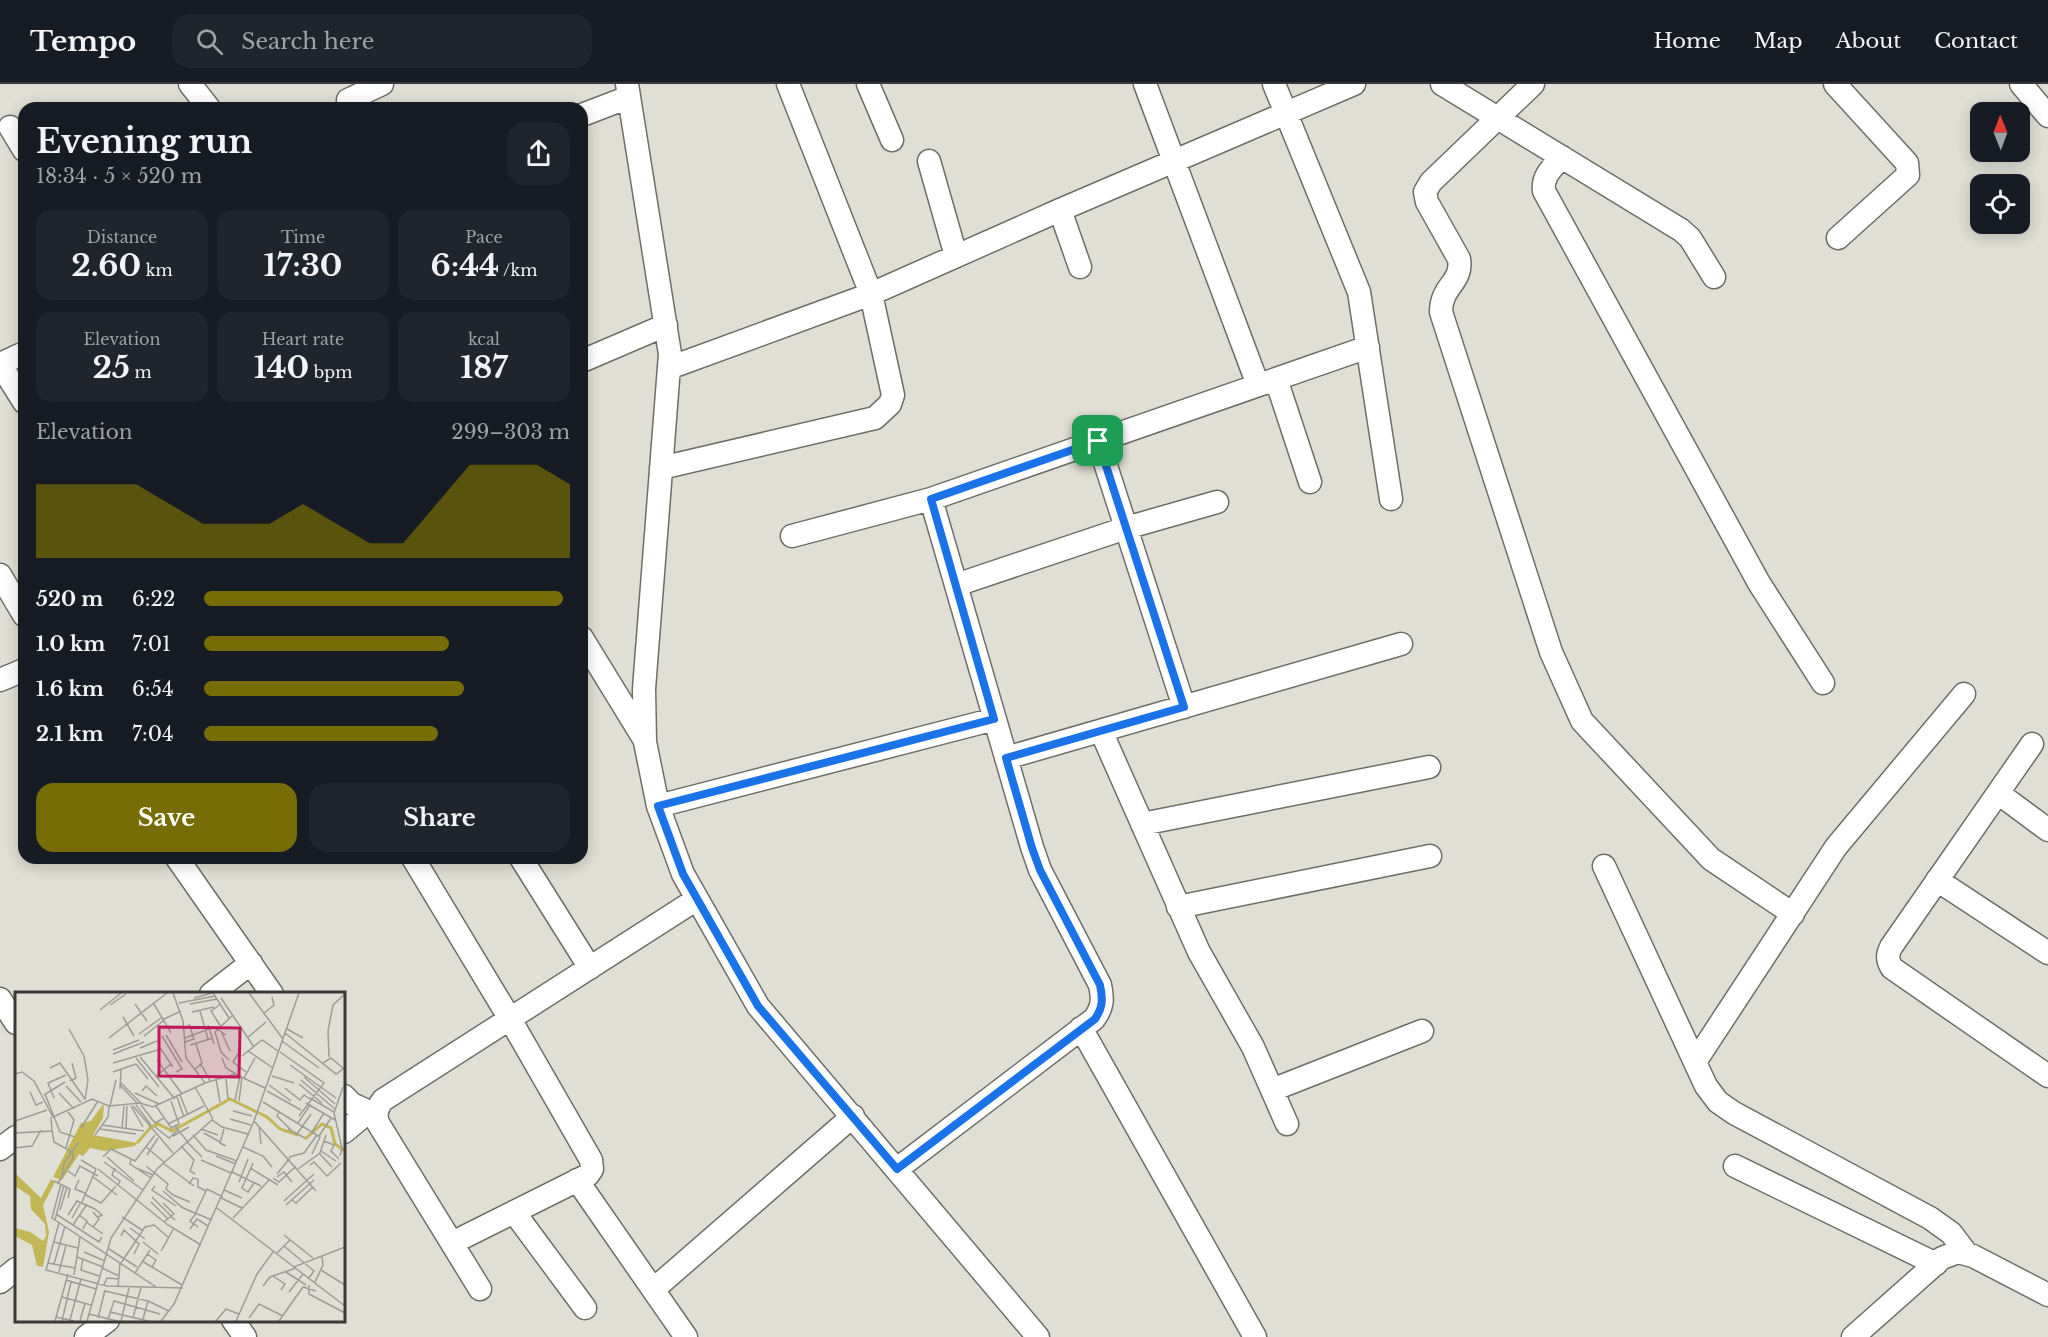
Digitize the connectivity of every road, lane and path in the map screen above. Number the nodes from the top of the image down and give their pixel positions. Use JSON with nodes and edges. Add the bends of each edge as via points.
{"nodes":[{"id":1,"x":190,"y":84,"type":"edge"},
{"id":2,"x":382,"y":84,"type":"edge"},
{"id":3,"x":788,"y":84,"type":"edge"},
{"id":4,"x":868,"y":84,"type":"edge"},
{"id":5,"x":1145,"y":84,"type":"edge"},
{"id":6,"x":1274,"y":84,"type":"edge"},
{"id":7,"x":1354,"y":84,"type":"edge"},
{"id":8,"x":1442,"y":84,"type":"edge"},
{"id":9,"x":1533,"y":84,"type":"edge"},
{"id":10,"x":1835,"y":84,"type":"edge"},
{"id":11,"x":2021,"y":84,"type":"edge"},
{"id":12,"x":628,"y":90,"type":"edge"},
{"id":13,"x":348,"y":100,"type":"dead end"},
{"id":14,"x":204,"y":102,"type":"edge"},
{"id":15,"x":588,"y":112,"type":"edge"},
{"id":16,"x":1286,"y":113,"type":"junction"},
{"id":17,"x":2048,"y":116,"type":"edge"},
{"id":18,"x":1498,"y":118,"type":"junction"},
{"id":19,"x":10,"y":127,"type":"dead end"},
{"id":20,"x":18,"y":140,"type":"edge"},
{"id":21,"x":892,"y":140,"type":"dead end"},
{"id":22,"x":1562,"y":158,"type":"junction"},
{"id":23,"x":929,"y":160,"type":"dead end"},
{"id":24,"x":1174,"y":162,"type":"junction"},
{"id":25,"x":1060,"y":210,"type":"junction"},
{"id":26,"x":1838,"y":238,"type":"dead end"},
{"id":27,"x":956,"y":256,"type":"junction"},
{"id":28,"x":1080,"y":267,"type":"dead end"},
{"id":29,"x":1714,"y":277,"type":"dead end"},
{"id":30,"x":871,"y":294,"type":"junction"},
{"id":31,"x":666,"y":325,"type":"junction"},
{"id":32,"x":1368,"y":347,"type":"junction"},
{"id":33,"x":18,"y":356,"type":"edge"},
{"id":34,"x":588,"y":358,"type":"edge"},
{"id":35,"x":0,"y":364,"type":"edge"},
{"id":36,"x":669,"y":368,"type":"junction"},
{"id":37,"x":1267,"y":382,"type":"junction"},
{"id":38,"x":18,"y":392,"type":"edge"},
{"id":39,"x":1098,"y":441,"type":"junction"},
{"id":40,"x":661,"y":468,"type":"junction"},
{"id":41,"x":1310,"y":482,"type":"dead end"},
{"id":42,"x":931,"y":499,"type":"junction"},
{"id":43,"x":1391,"y":499,"type":"dead end"},
{"id":44,"x":1217,"y":502,"type":"dead end"},
{"id":45,"x":1126,"y":528,"type":"junction"},
{"id":46,"x":792,"y":536,"type":"dead end"},
{"id":47,"x":0,"y":575,"type":"edge"},
{"id":48,"x":956,"y":585,"type":"junction"},
{"id":49,"x":18,"y":600,"type":"edge"},
{"id":50,"x":1401,"y":644,"type":"dead end"},
{"id":51,"x":588,"y":649,"type":"edge"},
{"id":52,"x":18,"y":672,"type":"edge"},
{"id":53,"x":0,"y":680,"type":"edge"},
{"id":54,"x":1823,"y":683,"type":"dead end"},
{"id":55,"x":1964,"y":694,"type":"dead end"},
{"id":56,"x":1184,"y":707,"type":"junction"},
{"id":57,"x":994,"y":719,"type":"junction"},
{"id":58,"x":1101,"y":731,"type":"junction"},
{"id":59,"x":645,"y":741,"type":"junction"},
{"id":60,"x":2032,"y":744,"type":"dead end"},
{"id":61,"x":1006,"y":758,"type":"junction"},
{"id":62,"x":1429,"y":767,"type":"dead end"},
{"id":63,"x":1998,"y":793,"type":"junction"},
{"id":64,"x":658,"y":806,"type":"junction"},
{"id":65,"x":1142,"y":824,"type":"junction"},
{"id":66,"x":2048,"y":830,"type":"edge"},
{"id":67,"x":1430,"y":856,"type":"dead end"},
{"id":68,"x":181,"y":864,"type":"edge"},
{"id":69,"x":416,"y":864,"type":"edge"},
{"id":70,"x":525,"y":864,"type":"edge"},
{"id":71,"x":1604,"y":866,"type":"dead end"},
{"id":72,"x":1937,"y":880,"type":"junction"},
{"id":73,"x":697,"y":899,"type":"junction"},
{"id":74,"x":1178,"y":907,"type":"junction"},
{"id":75,"x":1793,"y":914,"type":"junction"},
{"id":76,"x":2048,"y":953,"type":"edge"},
{"id":77,"x":251,"y":963,"type":"junction"},
{"id":78,"x":590,"y":968,"type":"junction"},
{"id":79,"x":212,"y":992,"type":"edge"},
{"id":80,"x":271,"y":992,"type":"edge"},
{"id":81,"x":0,"y":999,"type":"edge"},
{"id":82,"x":510,"y":1019,"type":"junction"},
{"id":83,"x":15,"y":1022,"type":"edge"},
{"id":84,"x":1082,"y":1028,"type":"junction"},
{"id":85,"x":1422,"y":1031,"type":"dead end"},
{"id":86,"x":1695,"y":1062,"type":"junction"},
{"id":87,"x":2048,"y":1076,"type":"edge"},
{"id":88,"x":1272,"y":1090,"type":"junction"},
{"id":89,"x":345,"y":1097,"type":"edge"},
{"id":90,"x":372,"y":1114,"type":"junction"},
{"id":91,"x":853,"y":1116,"type":"junction"},
{"id":92,"x":1287,"y":1124,"type":"dead end"},
{"id":93,"x":345,"y":1131,"type":"edge"},
{"id":94,"x":15,"y":1138,"type":"edge"},
{"id":95,"x":0,"y":1149,"type":"edge"},
{"id":96,"x":1735,"y":1166,"type":"dead end"},
{"id":97,"x":897,"y":1169,"type":"junction"},
{"id":98,"x":577,"y":1180,"type":"junction"},
{"id":99,"x":514,"y":1212,"type":"junction"},
{"id":100,"x":452,"y":1243,"type":"junction"},
{"id":101,"x":1967,"y":1254,"type":"junction"},
{"id":102,"x":1936,"y":1264,"type":"junction"},
{"id":103,"x":15,"y":1270,"type":"edge"},
{"id":104,"x":0,"y":1282,"type":"edge"},
{"id":105,"x":480,"y":1289,"type":"dead end"},
{"id":106,"x":654,"y":1289,"type":"junction"},
{"id":107,"x":2048,"y":1295,"type":"edge"},
{"id":108,"x":585,"y":1308,"type":"dead end"},
{"id":109,"x":105,"y":1322,"type":"edge"},
{"id":110,"x":234,"y":1322,"type":"edge"},
{"id":111,"x":86,"y":1337,"type":"edge"},
{"id":112,"x":245,"y":1337,"type":"edge"},
{"id":113,"x":686,"y":1337,"type":"edge"},
{"id":114,"x":1038,"y":1337,"type":"edge"},
{"id":115,"x":1255,"y":1337,"type":"edge"},
{"id":116,"x":1853,"y":1337,"type":"edge"}],
"edges":[{"from":1,"to":14,"type":"street"},
{"from":2,"to":13,"type":"street"},
{"from":3,"to":30,"type":"street"},
{"from":4,"to":21,"type":"street"},
{"from":5,"to":24,"type":"street"},
{"from":6,"to":16,"type":"street"},
{"from":7,"to":16,"type":"street"},
{"from":8,"to":18,"type":"street"},
{"from":9,"to":18,"type":"street"},
{"from":10,"to":26,"type":"street","via":[[1909,169],[1908,175]]},
{"from":11,"to":17,"type":"street"},
{"from":12,"to":15,"type":"street"},
{"from":12,"to":31,"type":"street"},
{"from":16,"to":24,"type":"street"},
{"from":16,"to":32,"type":"street","via":[[1359,292]]},
{"from":18,"to":22,"type":"street"},
{"from":18,"to":75,"type":"street","via":[[1431,182],[1425,192],[1426,202],[1459,259],[1461,269],[1446,291],[1441,312],[1554,661],[1582,720],[1700,848],[1725,870]]},
{"from":19,"to":20,"type":"street"},
{"from":22,"to":29,"type":"street","via":[[1682,230]]},
{"from":22,"to":54,"type":"street","via":[[1545,176],[1544,191],[1759,583]]},
{"from":23,"to":27,"type":"street"},
{"from":24,"to":25,"type":"street"},
{"from":24,"to":37,"type":"street"},
{"from":25,"to":27,"type":"street"},
{"from":25,"to":28,"type":"street"},
{"from":27,"to":30,"type":"street"},
{"from":30,"to":36,"type":"street"},
{"from":30,"to":40,"type":"street","via":[[892,395],[885,411],[875,418]]},
{"from":31,"to":34,"type":"street"},
{"from":31,"to":36,"type":"street"},
{"from":32,"to":37,"type":"street"},
{"from":32,"to":43,"type":"street"},
{"from":33,"to":35,"type":"street"},
{"from":35,"to":38,"type":"street"},
{"from":36,"to":40,"type":"street"},
{"from":37,"to":39,"type":"street"},
{"from":37,"to":41,"type":"street"},
{"from":39,"to":42,"type":"street"},
{"from":39,"to":45,"type":"street"},
{"from":40,"to":59,"type":"street","via":[[644,689]]},
{"from":42,"to":46,"type":"street"},
{"from":42,"to":48,"type":"street"},
{"from":44,"to":45,"type":"street"},
{"from":45,"to":48,"type":"street"},
{"from":45,"to":56,"type":"street"},
{"from":47,"to":49,"type":"street"},
{"from":48,"to":57,"type":"street"},
{"from":50,"to":56,"type":"street"},
{"from":51,"to":59,"type":"street"},
{"from":52,"to":53,"type":"street"},
{"from":55,"to":75,"type":"street","via":[[1850,830]]},
{"from":56,"to":58,"type":"street"},
{"from":57,"to":61,"type":"street"},
{"from":57,"to":64,"type":"street"},
{"from":58,"to":61,"type":"street"},
{"from":58,"to":65,"type":"street"},
{"from":59,"to":64,"type":"street"},
{"from":60,"to":63,"type":"street"},
{"from":61,"to":84,"type":"street","via":[[1040,870],[1100,985],[1102,1008]]},
{"from":62,"to":65,"type":"street"},
{"from":63,"to":66,"type":"street"},
{"from":63,"to":72,"type":"street"},
{"from":64,"to":73,"type":"street","via":[[683,874]]},
{"from":65,"to":74,"type":"street"},
{"from":67,"to":74,"type":"street"},
{"from":68,"to":77,"type":"street"},
{"from":69,"to":82,"type":"street"},
{"from":70,"to":78,"type":"street"},
{"from":71,"to":86,"type":"street"},
{"from":72,"to":76,"type":"street"},
{"from":72,"to":87,"type":"street","via":[[1891,948],[1888,961],[1892,968]]},
{"from":73,"to":78,"type":"street"},
{"from":73,"to":91,"type":"street","via":[[758,1006]]},
{"from":74,"to":88,"type":"street"},
{"from":75,"to":86,"type":"street"},
{"from":77,"to":79,"type":"street"},
{"from":77,"to":80,"type":"street"},
{"from":78,"to":82,"type":"street"},
{"from":81,"to":83,"type":"street"},
{"from":82,"to":90,"type":"street","via":[[383,1100]]},
{"from":82,"to":98,"type":"street","via":[[591,1160],[588,1175]]},
{"from":84,"to":97,"type":"street"},
{"from":84,"to":115,"type":"street"},
{"from":85,"to":88,"type":"street"},
{"from":86,"to":101,"type":"street","via":[[1706,1086],[1734,1113],[1930,1218],[1951,1233]]},
{"from":88,"to":92,"type":"street"},
{"from":89,"to":90,"type":"street"},
{"from":90,"to":93,"type":"street"},
{"from":90,"to":100,"type":"street"},
{"from":91,"to":97,"type":"street"},
{"from":91,"to":106,"type":"street"},
{"from":94,"to":95,"type":"street"},
{"from":96,"to":102,"type":"street"},
{"from":97,"to":114,"type":"street"},
{"from":98,"to":99,"type":"street"},
{"from":98,"to":106,"type":"street"},
{"from":99,"to":100,"type":"street"},
{"from":99,"to":108,"type":"street"},
{"from":100,"to":105,"type":"street"},
{"from":101,"to":102,"type":"street","via":[[1958,1252]]},
{"from":101,"to":107,"type":"street"},
{"from":102,"to":116,"type":"street"},
{"from":103,"to":104,"type":"street"},
{"from":106,"to":113,"type":"street"},
{"from":109,"to":111,"type":"street"},
{"from":110,"to":112,"type":"street"}]}
